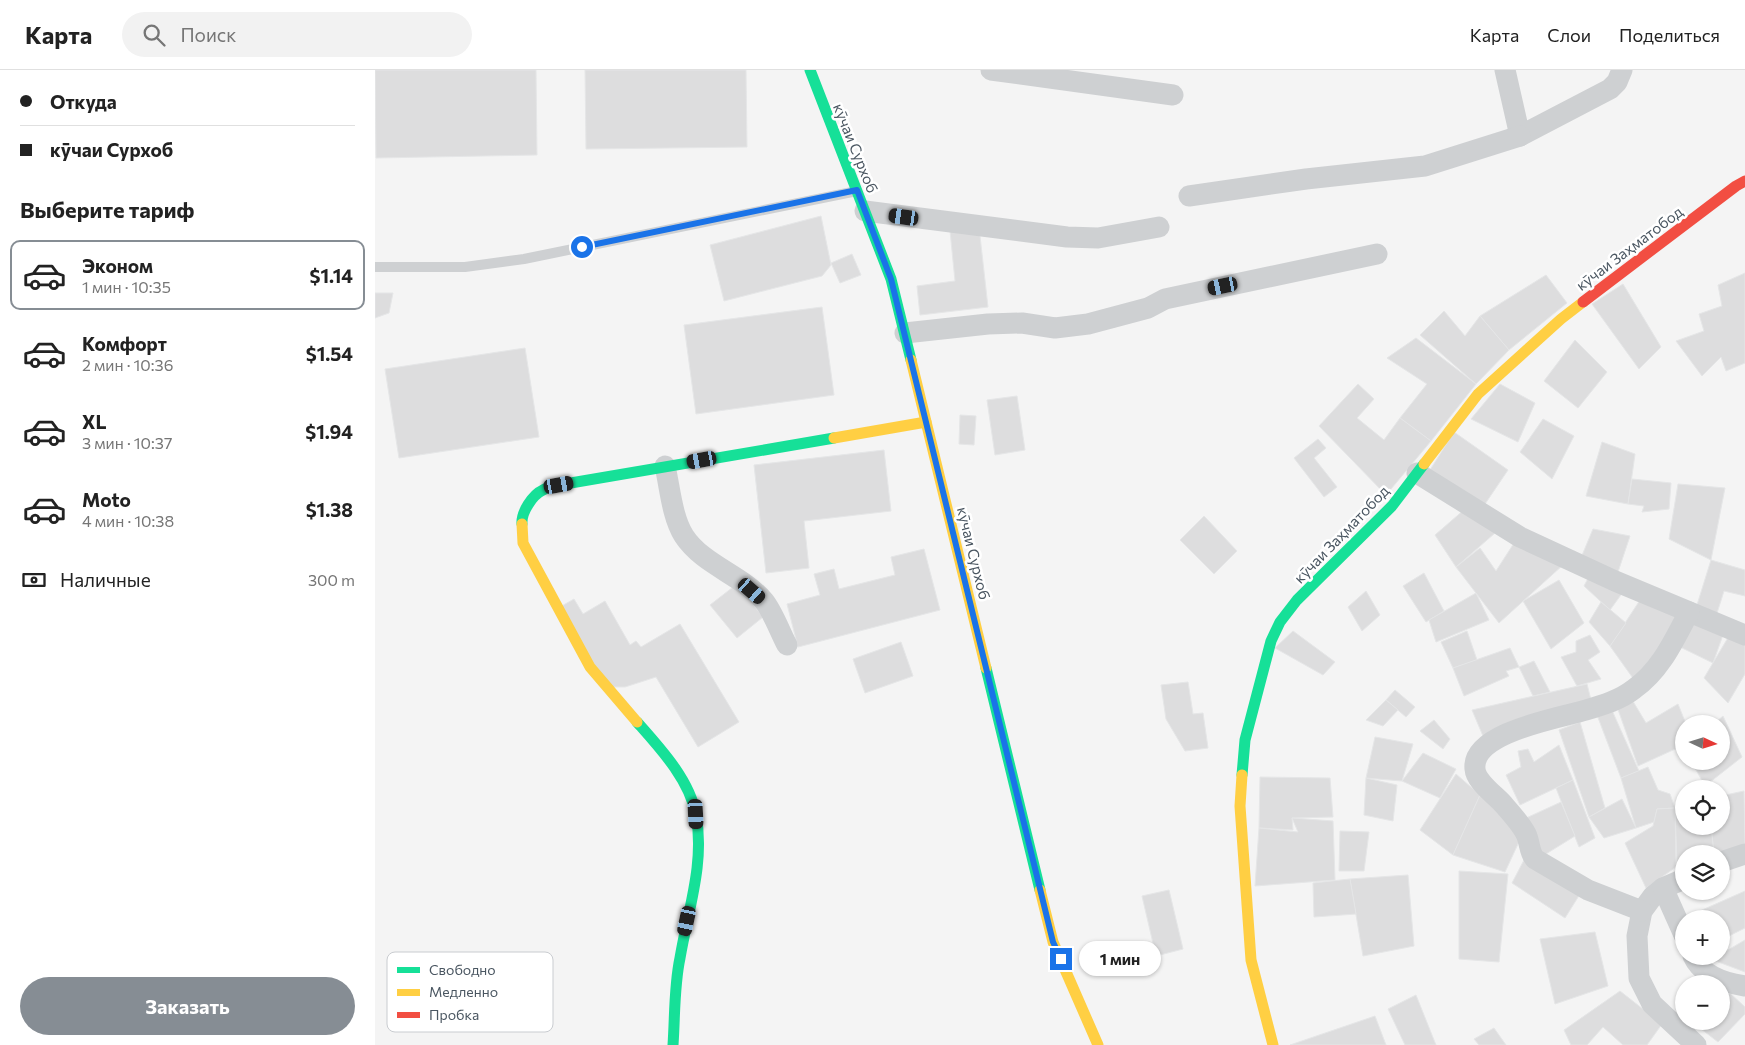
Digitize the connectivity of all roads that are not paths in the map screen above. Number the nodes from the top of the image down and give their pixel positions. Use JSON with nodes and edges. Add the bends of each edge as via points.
{"nodes":[{"id":1,"x":810,"y":70,"type":"edge"},
{"id":2,"x":991,"y":70,"type":"edge"},
{"id":3,"x":1505,"y":70,"type":"edge"},
{"id":4,"x":1623,"y":70,"type":"edge"},
{"id":5,"x":1173,"y":95,"type":"dead end"},
{"id":6,"x":1520,"y":136,"type":"junction"},
{"id":7,"x":1745,"y":181,"type":"edge"},
{"id":8,"x":857,"y":190,"type":"junction"},
{"id":9,"x":1189,"y":196,"type":"dead end"},
{"id":10,"x":865,"y":211,"type":"junction"},
{"id":11,"x":1159,"y":227,"type":"dead end"},
{"id":12,"x":1377,"y":254,"type":"dead end"},
{"id":13,"x":375,"y":267,"type":"edge"},
{"id":14,"x":905,"y":333,"type":"junction"},
{"id":15,"x":926,"y":422,"type":"junction"},
{"id":16,"x":665,"y":466,"type":"junction"},
{"id":17,"x":1417,"y":473,"type":"junction"},
{"id":18,"x":1689,"y":612,"type":"junction"},
{"id":19,"x":1745,"y":635,"type":"edge"},
{"id":20,"x":787,"y":645,"type":"dead end"},
{"id":21,"x":1745,"y":854,"type":"edge"},
{"id":22,"x":1730,"y":859,"type":"edge"},
{"id":23,"x":1675,"y":883,"type":"edge"},
{"id":24,"x":1663,"y":888,"type":"junction"},
{"id":25,"x":1643,"y":911,"type":"junction"},
{"id":26,"x":1675,"y":915,"type":"edge"},
{"id":27,"x":1699,"y":965,"type":"edge"},
{"id":28,"x":1745,"y":986,"type":"edge"},
{"id":29,"x":673,"y":1045,"type":"edge"},
{"id":30,"x":1098,"y":1045,"type":"edge"},
{"id":31,"x":1273,"y":1045,"type":"edge"},
{"id":32,"x":1696,"y":1045,"type":"edge"}],
"edges":[{"from":1,"to":8,"type":"street","name":"кӯчаи Сурхоб"},
{"from":2,"to":5,"type":"street"},
{"from":3,"to":6,"type":"street"},
{"from":4,"to":6,"type":"street","via":[[1610,89]]},
{"from":6,"to":9,"type":"street","via":[[1425,166]]},
{"from":7,"to":17,"type":"street","name":"кӯчаи Заҳматобод","via":[[1561,319],[1478,394]]},
{"from":8,"to":10,"type":"street","name":"кӯчаи Сурхоб"},
{"from":8,"to":13,"type":"lane","via":[[524,259],[465,267]]},
{"from":10,"to":11,"type":"street","via":[[1067,237],[1098,238]]},
{"from":10,"to":14,"type":"street","name":"кӯчаи Сурхоб","via":[[891,279]]},
{"from":12,"to":14,"type":"street","via":[[1165,299],[1147,308],[1088,324],[1055,328],[1022,323],[988,324]]},
{"from":14,"to":15,"type":"street","name":"кӯчаи Сурхоб"},
{"from":15,"to":16,"type":"street"},
{"from":15,"to":30,"type":"street","name":"кӯчаи Сурхоб","via":[[1053,942]]},
{"from":16,"to":20,"type":"street","via":[[685,537],[694,549],[764,601]]},
{"from":16,"to":29,"type":"street","via":[[541,490],[529,501],[521,518],[523,543],[590,667],[663,752],[685,785],[696,814],[699,864],[679,960]]},
{"from":17,"to":18,"type":"street","via":[[1520,537]]},
{"from":17,"to":31,"type":"street","name":"кӯчаи Заҳматобод","via":[[1392,506],[1297,600],[1281,622],[1271,641],[1245,740],[1240,806],[1251,960]]},
{"from":18,"to":19,"type":"street"},
{"from":18,"to":25,"type":"street","via":[[1664,658],[1634,690],[1615,701],[1520,728],[1483,747],[1476,756],[1477,777],[1524,831],[1535,859],[1589,890]]},
{"from":21,"to":22,"type":"street"},
{"from":23,"to":24,"type":"street"},
{"from":24,"to":25,"type":"street"},
{"from":24,"to":26,"type":"street"},
{"from":25,"to":32,"type":"street","via":[[1637,936],[1639,978],[1652,1004]]},
{"from":27,"to":28,"type":"street","via":[[1715,978]]}]}
